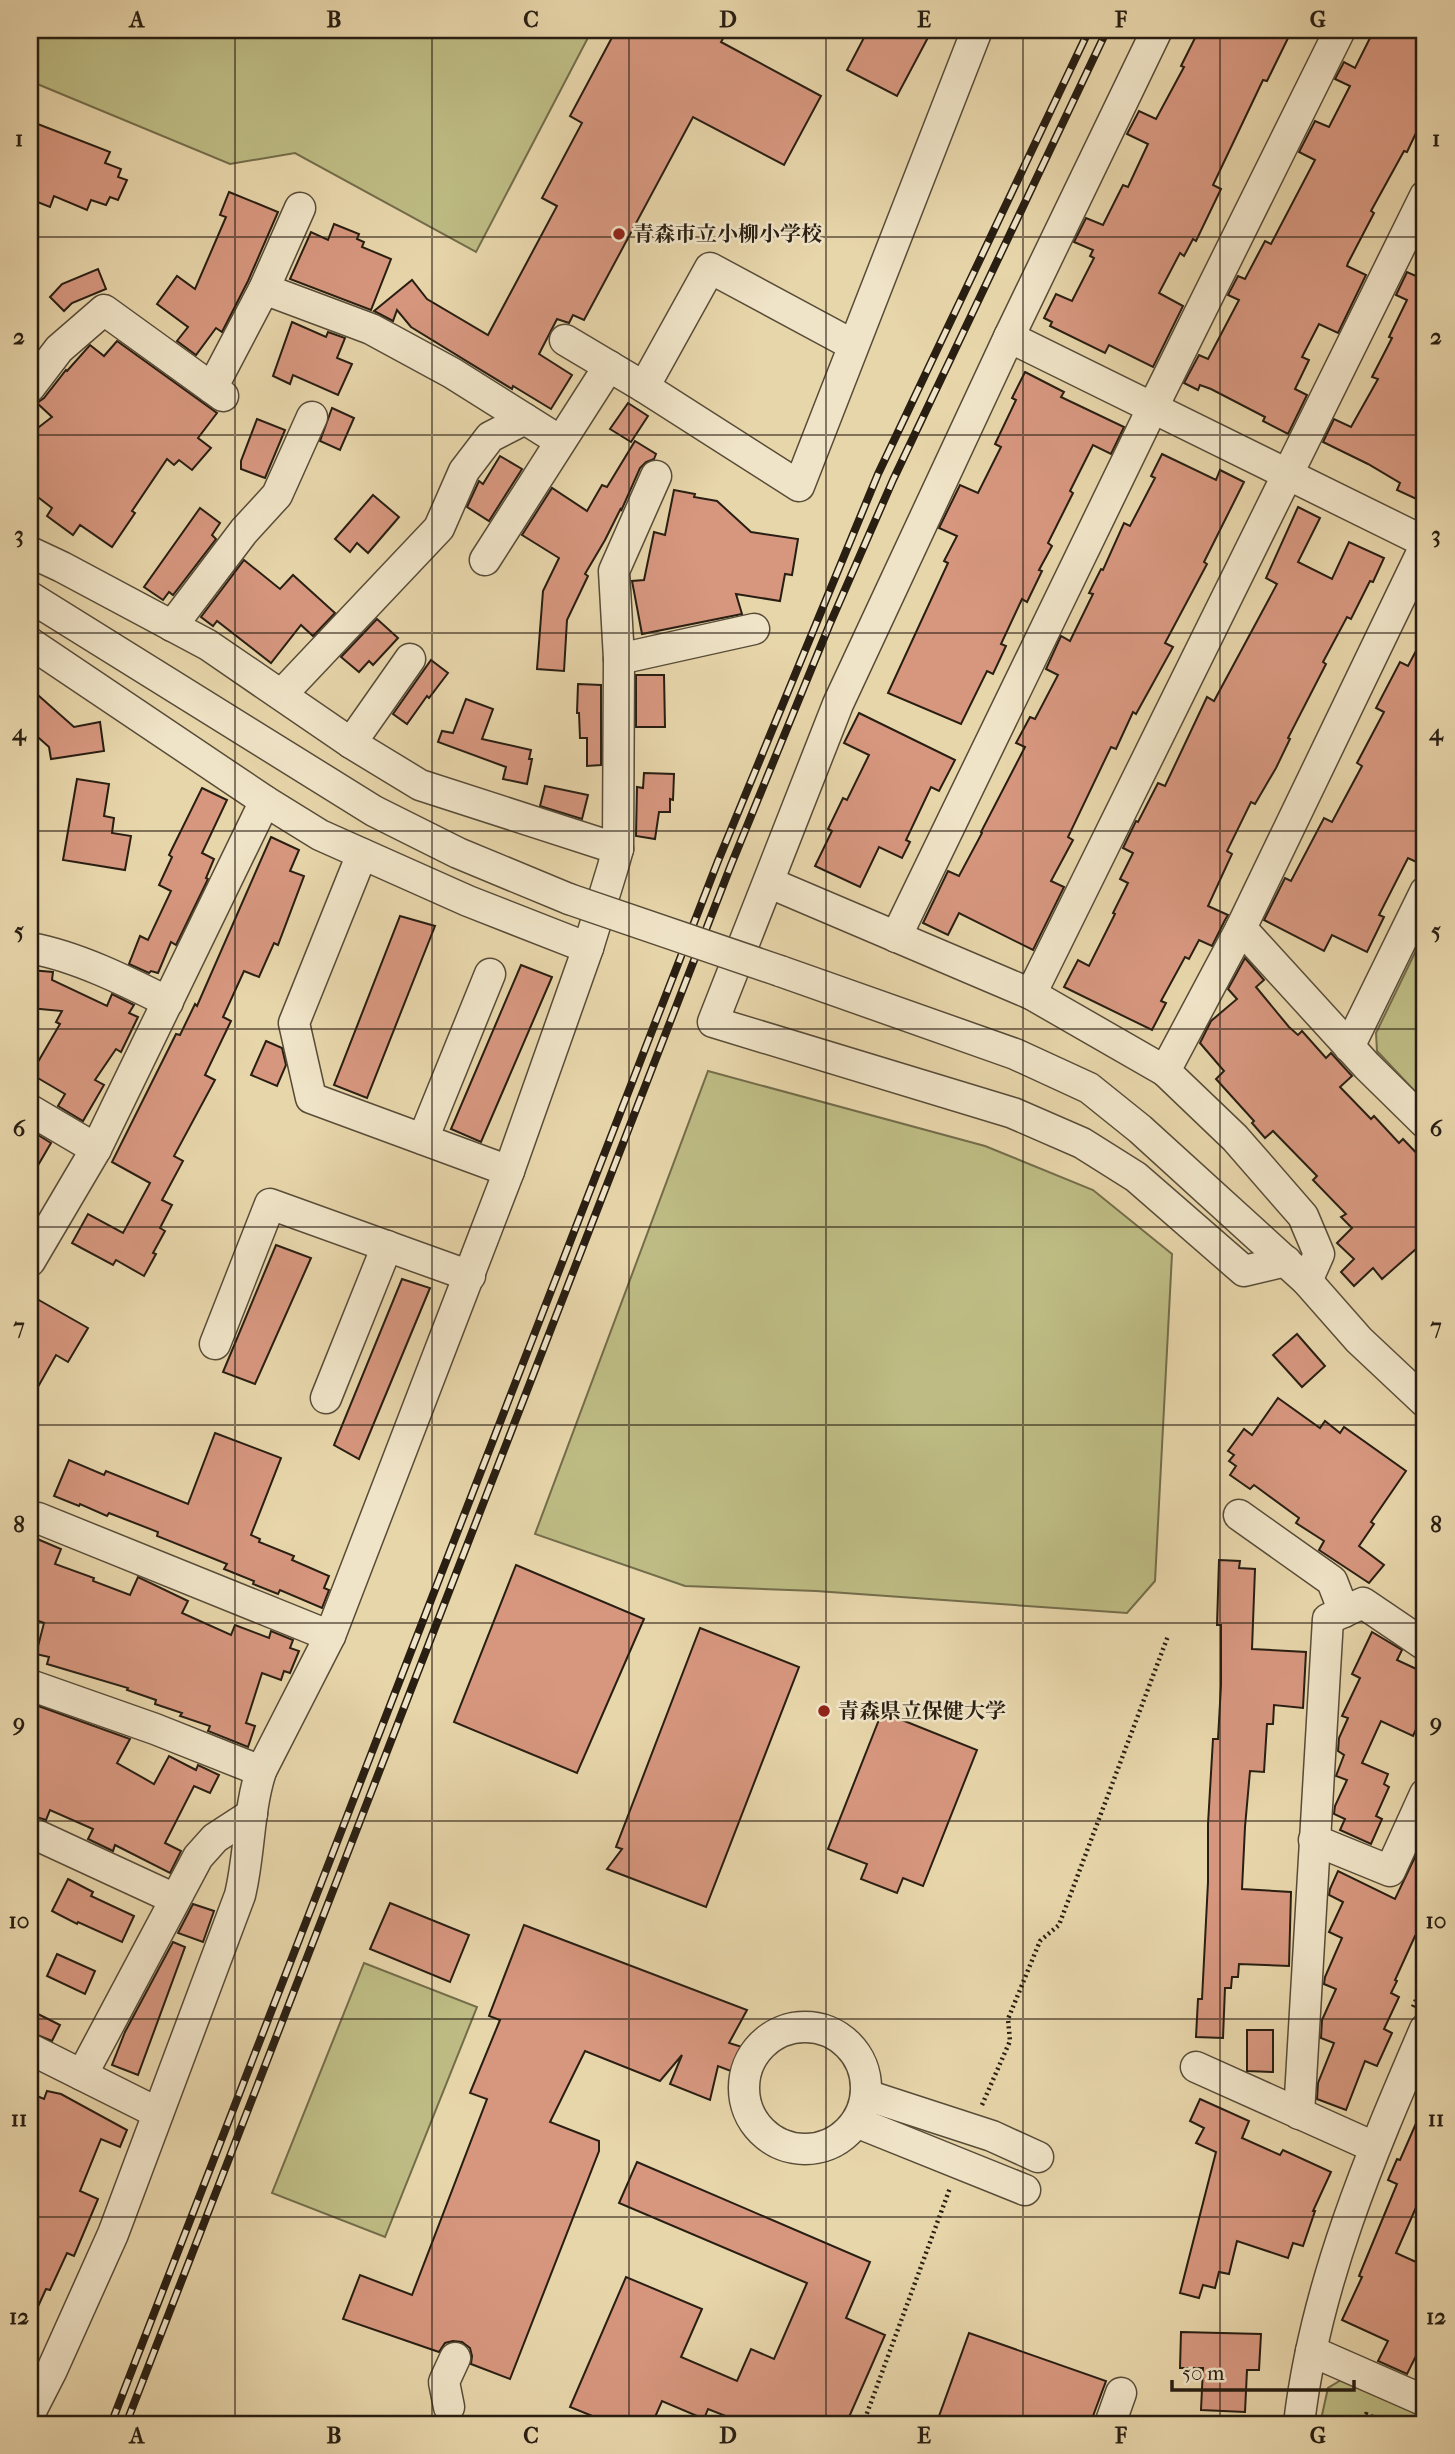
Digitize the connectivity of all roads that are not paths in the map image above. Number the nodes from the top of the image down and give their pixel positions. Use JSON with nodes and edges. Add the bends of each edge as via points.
{"nodes":[{"id":1,"x":977,"y":30,"type":"edge"},
{"id":2,"x":1157,"y":30,"type":"edge"},
{"id":3,"x":1340,"y":30,"type":"edge"},
{"id":4,"x":1425,"y":196,"type":"edge"},
{"id":5,"x":300,"y":208,"type":"dead end"},
{"id":6,"x":264,"y":289,"type":"junction"},
{"id":7,"x":1009,"y":337,"type":"junction"},
{"id":8,"x":565,"y":340,"type":"dead end"},
{"id":9,"x":853,"y":345,"type":"junction"},
{"id":10,"x":609,"y":366,"type":"junction"},
{"id":11,"x":30,"y":387,"type":"edge"},
{"id":12,"x":643,"y":387,"type":"junction"},
{"id":13,"x":1153,"y":407,"type":"junction"},
{"id":14,"x":312,"y":417,"type":"dead end"},
{"id":15,"x":525,"y":418,"type":"junction"},
{"id":16,"x":560,"y":441,"type":"junction"},
{"id":17,"x":1288,"y":474,"type":"junction"},
{"id":18,"x":656,"y":476,"type":"dead end"},
{"id":19,"x":1425,"y":544,"type":"edge"},
{"id":20,"x":30,"y":552,"type":"edge"},
{"id":21,"x":485,"y":560,"type":"dead end"},
{"id":22,"x":30,"y":597,"type":"edge"},
{"id":23,"x":172,"y":626,"type":"junction"},
{"id":24,"x":754,"y":629,"type":"dead end"},
{"id":25,"x":30,"y":643,"type":"edge"},
{"id":26,"x":410,"y":659,"type":"dead end"},
{"id":27,"x":619,"y":659,"type":"junction"},
{"id":28,"x":282,"y":694,"type":"junction"},
{"id":29,"x":351,"y":743,"type":"junction"},
{"id":30,"x":265,"y":801,"type":"junction"},
{"id":31,"x":618,"y":849,"type":"junction"},
{"id":32,"x":362,"y":854,"type":"junction"},
{"id":33,"x":770,"y":883,"type":"junction"},
{"id":34,"x":1425,"y":892,"type":"edge"},
{"id":35,"x":1241,"y":928,"type":"junction"},
{"id":36,"x":896,"y":937,"type":"junction"},
{"id":37,"x":30,"y":948,"type":"edge"},
{"id":38,"x":588,"y":948,"type":"junction"},
{"id":39,"x":490,"y":974,"type":"dead end"},
{"id":40,"x":1031,"y":994,"type":"junction"},
{"id":41,"x":168,"y":1002,"type":"junction"},
{"id":42,"x":1349,"y":1047,"type":"junction"},
{"id":43,"x":1165,"y":1071,"type":"junction"},
{"id":44,"x":30,"y":1110,"type":"edge"},
{"id":45,"x":1425,"y":1123,"type":"edge"},
{"id":46,"x":424,"y":1139,"type":"junction"},
{"id":47,"x":96,"y":1149,"type":"junction"},
{"id":48,"x":509,"y":1171,"type":"junction"},
{"id":49,"x":387,"y":1246,"type":"junction"},
{"id":50,"x":30,"y":1261,"type":"edge"},
{"id":51,"x":1297,"y":1271,"type":"junction"},
{"id":52,"x":470,"y":1276,"type":"junction"},
{"id":53,"x":215,"y":1344,"type":"dead end"},
{"id":54,"x":326,"y":1398,"type":"dead end"},
{"id":55,"x":1425,"y":1402,"type":"edge"},
{"id":56,"x":1239,"y":1515,"type":"dead end"},
{"id":57,"x":30,"y":1520,"type":"edge"},
{"id":58,"x":1344,"y":1612,"type":"junction"},
{"id":59,"x":330,"y":1636,"type":"junction"},
{"id":60,"x":1425,"y":1645,"type":"edge"},
{"id":61,"x":30,"y":1685,"type":"edge"},
{"id":62,"x":261,"y":1771,"type":"junction"},
{"id":63,"x":1425,"y":1794,"type":"edge"},
{"id":64,"x":251,"y":1814,"type":"junction"},
{"id":65,"x":30,"y":1832,"type":"edge"},
{"id":66,"x":1314,"y":1840,"type":"junction"},
{"id":67,"x":175,"y":1899,"type":"junction"},
{"id":68,"x":1425,"y":2029,"type":"edge"},
{"id":69,"x":31,"y":2053,"type":"edge"},
{"id":70,"x":1196,"y":2067,"type":"dead end"},
{"id":71,"x":82,"y":2076,"type":"junction"},
{"id":72,"x":158,"y":2113,"type":"junction"},
{"id":73,"x":1299,"y":2114,"type":"junction"},
{"id":74,"x":1374,"y":2147,"type":"junction"},
{"id":75,"x":1038,"y":2157,"type":"dead end"},
{"id":76,"x":1025,"y":2190,"type":"dead end"},
{"id":77,"x":1311,"y":2351,"type":"junction"},
{"id":78,"x":455,"y":2358,"type":"dead end"},
{"id":79,"x":1121,"y":2393,"type":"dead end"},
{"id":80,"x":1425,"y":2401,"type":"edge"},
{"id":81,"x":449,"y":2407,"type":"dead end"},
{"id":82,"x":30,"y":2413,"type":"edge"},
{"id":83,"x":1110,"y":2424,"type":"edge"},
{"id":84,"x":1299,"y":2424,"type":"edge"}],
"edges":[{"from":1,"to":9,"type":"street"},
{"from":2,"to":7,"type":"street"},
{"from":3,"to":13,"type":"street"},
{"from":4,"to":17,"type":"street"},
{"from":5,"to":6,"type":"street"},
{"from":6,"to":11,"type":"street","via":[[217,392],[103,310],[59,349]]},
{"from":6,"to":15,"type":"street","via":[[371,329]]},
{"from":7,"to":13,"type":"street"},
{"from":7,"to":33,"type":"street","via":[[838,705]]},
{"from":8,"to":10,"type":"street"},
{"from":9,"to":12,"type":"street","via":[[710,268]]},
{"from":9,"to":12,"type":"street","via":[[799,486]]},
{"from":10,"to":12,"type":"street"},
{"from":10,"to":16,"type":"street"},
{"from":13,"to":17,"type":"street"},
{"from":13,"to":36,"type":"street"},
{"from":14,"to":23,"type":"street","via":[[277,495]]},
{"from":15,"to":16,"type":"street"},
{"from":15,"to":28,"type":"street","via":[[490,437],[464,471],[439,528]]},
{"from":16,"to":21,"type":"street"},
{"from":17,"to":19,"type":"street"},
{"from":17,"to":40,"type":"street"},
{"from":18,"to":27,"type":"street","via":[[614,571]]},
{"from":19,"to":35,"type":"street"},
{"from":20,"to":23,"type":"street"},
{"from":22,"to":51,"type":"street","bridge":true,"via":[[374,811],[458,853],[569,899],[1015,1054],[1089,1088]]},
{"from":23,"to":28,"type":"street"},
{"from":24,"to":27,"type":"street"},
{"from":25,"to":30,"type":"street"},
{"from":26,"to":29,"type":"street"},
{"from":27,"to":31,"type":"street"},
{"from":28,"to":29,"type":"street"},
{"from":29,"to":31,"type":"street","via":[[421,785]]},
{"from":30,"to":32,"type":"street"},
{"from":30,"to":41,"type":"street"},
{"from":31,"to":38,"type":"street"},
{"from":32,"to":38,"type":"street"},
{"from":32,"to":46,"type":"street","via":[[294,1023],[312,1098]]},
{"from":33,"to":36,"type":"street"},
{"from":33,"to":51,"type":"street","via":[[713,1022],[1013,1113],[1082,1143],[1136,1177],[1244,1271]]},
{"from":34,"to":42,"type":"street"},
{"from":35,"to":42,"type":"street"},
{"from":35,"to":43,"type":"street"},
{"from":36,"to":40,"type":"street"},
{"from":37,"to":41,"type":"street","via":[[118,978]]},
{"from":38,"to":48,"type":"street"},
{"from":39,"to":46,"type":"street"},
{"from":40,"to":43,"type":"street"},
{"from":41,"to":47,"type":"street"},
{"from":42,"to":45,"type":"street"},
{"from":43,"to":51,"type":"street","via":[[1235,1138],[1303,1216],[1319,1254]]},
{"from":44,"to":47,"type":"street"},
{"from":46,"to":48,"type":"street"},
{"from":47,"to":50,"type":"street"},
{"from":48,"to":52,"type":"street"},
{"from":49,"to":52,"type":"street"},
{"from":49,"to":53,"type":"street","via":[[270,1204]]},
{"from":49,"to":54,"type":"street"},
{"from":51,"to":55,"type":"street","via":[[1359,1340]]},
{"from":52,"to":59,"type":"street"},
{"from":56,"to":58,"type":"street","via":[[1332,1581]]},
{"from":57,"to":59,"type":"street","via":[[38,1518]]},
{"from":58,"to":60,"type":"street","via":[[1363,1603]]},
{"from":58,"to":66,"type":"street","via":[[1328,1619]]},
{"from":59,"to":62,"type":"street"},
{"from":61,"to":62,"type":"street"},
{"from":62,"to":64,"type":"street"},
{"from":63,"to":66,"type":"street","via":[[1390,1871]]},
{"from":64,"to":67,"type":"street","via":[[215,1838],[198,1857]]},
{"from":64,"to":72,"type":"street","via":[[240,1895]]},
{"from":65,"to":67,"type":"street"},
{"from":66,"to":73,"type":"street"},
{"from":67,"to":71,"type":"street"},
{"from":68,"to":74,"type":"street"},
{"from":69,"to":71,"type":"street"},
{"from":70,"to":73,"type":"street"},
{"from":71,"to":72,"type":"street"},
{"from":72,"to":82,"type":"street","via":[[113,2234]]},
{"from":73,"to":74,"type":"street"},
{"from":74,"to":77,"type":"street","via":[[1330,2272]]},
{"from":75,"to":76,"type":"street","via":[[971,2129],[861,2108],[959,2163]]},
{"from":77,"to":80,"type":"street"},
{"from":77,"to":84,"type":"street"},
{"from":78,"to":81,"type":"street","via":[[444,2382]]},
{"from":79,"to":83,"type":"street"}]}
